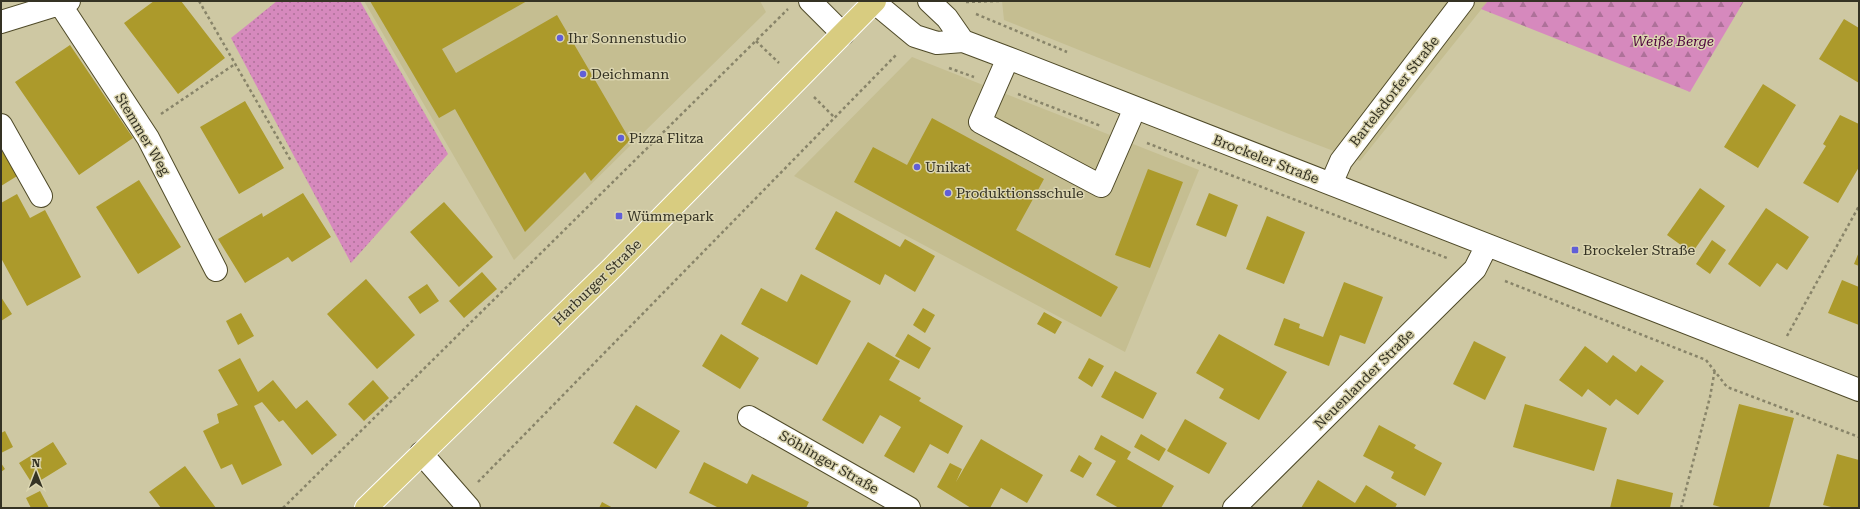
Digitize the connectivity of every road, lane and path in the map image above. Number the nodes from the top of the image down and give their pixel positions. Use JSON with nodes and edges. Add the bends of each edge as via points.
{"nodes":[{"id":1,"x":199,"y":1,"type":"edge"},
{"id":2,"x":810,"y":1,"type":"edge"},
{"id":3,"x":929,"y":1,"type":"edge"},
{"id":4,"x":999,"y":1,"type":"edge"},
{"id":5,"x":1463,"y":1,"type":"edge"},
{"id":6,"x":875,"y":2,"type":"edge"},
{"id":7,"x":963,"y":2,"type":"edge"},
{"id":8,"x":64,"y":3,"type":"edge"},
{"id":9,"x":782,"y":15,"type":"dead end"},
{"id":10,"x":1,"y":22,"type":"edge"},
{"id":11,"x":843,"y":34,"type":"junction"},
{"id":12,"x":756,"y":41,"type":"junction"},
{"id":13,"x":963,"y":41,"type":"junction"},
{"id":14,"x":902,"y":50,"type":"dead end"},
{"id":15,"x":1008,"y":58,"type":"junction"},
{"id":16,"x":235,"y":64,"type":"junction"},
{"id":17,"x":782,"y":66,"type":"dead end"},
{"id":18,"x":945,"y":66,"type":"dead end"},
{"id":19,"x":996,"y":85,"type":"junction"},
{"id":20,"x":818,"y":100,"type":"dead end"},
{"id":21,"x":1135,"y":108,"type":"junction"},
{"id":22,"x":835,"y":118,"type":"junction"},
{"id":23,"x":1,"y":125,"type":"edge"},
{"id":24,"x":141,"y":127,"type":"junction"},
{"id":25,"x":1123,"y":134,"type":"junction"},
{"id":26,"x":291,"y":162,"type":"dead end"},
{"id":27,"x":1331,"y":184,"type":"junction"},
{"id":28,"x":42,"y":196,"type":"dead end"},
{"id":29,"x":1859,"y":206,"type":"edge"},
{"id":30,"x":1487,"y":245,"type":"junction"},
{"id":31,"x":1475,"y":269,"type":"junction"},
{"id":32,"x":216,"y":270,"type":"dead end"},
{"id":33,"x":1776,"y":358,"type":"junction"},
{"id":34,"x":1715,"y":369,"type":"junction"},
{"id":35,"x":1859,"y":390,"type":"edge"},
{"id":36,"x":749,"y":417,"type":"dead end"},
{"id":37,"x":1859,"y":437,"type":"edge"},
{"id":38,"x":421,"y":453,"type":"junction"},
{"id":39,"x":465,"y":504,"type":"edge"},
{"id":40,"x":283,"y":508,"type":"edge"},
{"id":41,"x":366,"y":508,"type":"edge"},
{"id":42,"x":909,"y":508,"type":"edge"},
{"id":43,"x":1234,"y":508,"type":"edge"},
{"id":44,"x":1681,"y":508,"type":"edge"}],
"edges":[{"from":1,"to":16,"type":"path"},
{"from":2,"to":11,"type":"street"},
{"from":3,"to":13,"type":"street","via":[[947,18]]},
{"from":4,"to":7,"type":"path"},
{"from":5,"to":27,"type":"street","name":"Bartelsdorfer Straße","via":[[1341,161]]},
{"from":6,"to":11,"type":"main road","name":"Harburger Straße"},
{"from":6,"to":13,"type":"street","name":"Brockeler Straße","via":[[915,36],[937,43]]},
{"from":8,"to":10,"type":"street"},
{"from":8,"to":24,"type":"street","name":"Stemmer Weg"},
{"from":9,"to":12,"type":"path"},
{"from":11,"to":38,"type":"main road","name":"Harburger Straße","via":[[612,268]]},
{"from":12,"to":17,"type":"path"},
{"from":12,"to":40,"type":"path"},
{"from":13,"to":15,"type":"street","name":"Brockeler Straße"},
{"from":14,"to":22,"type":"path"},
{"from":15,"to":19,"type":"street"},
{"from":15,"to":21,"type":"street","name":"Brockeler Straße"},
{"from":16,"to":24,"type":"path"},
{"from":16,"to":26,"type":"path"},
{"from":18,"to":19,"type":"path"},
{"from":19,"to":25,"type":"path"},
{"from":19,"to":25,"type":"street","via":[[980,122],[1101,186]]},
{"from":20,"to":22,"type":"path"},
{"from":21,"to":25,"type":"street"},
{"from":21,"to":27,"type":"street","name":"Brockeler Straße"},
{"from":22,"to":39,"type":"path"},
{"from":23,"to":28,"type":"street"},
{"from":24,"to":32,"type":"street","name":"Stemmer Weg"},
{"from":25,"to":31,"type":"path"},
{"from":27,"to":30,"type":"street","name":"Brockeler Straße"},
{"from":29,"to":33,"type":"path"},
{"from":30,"to":31,"type":"street","name":"Neuenlander Straße"},
{"from":30,"to":33,"type":"street","name":"Brockeler Straße"},
{"from":31,"to":34,"type":"path","via":[[1706,360]]},
{"from":31,"to":43,"type":"street","name":"Neuenlander Straße"},
{"from":33,"to":35,"type":"street","name":"Brockeler Straße"},
{"from":34,"to":37,"type":"path","via":[[1727,387]]},
{"from":34,"to":44,"type":"path"},
{"from":36,"to":42,"type":"street","name":"Söhlinger Straße"},
{"from":38,"to":39,"type":"street"},
{"from":38,"to":41,"type":"main road","name":"Harburger Straße"}]}
